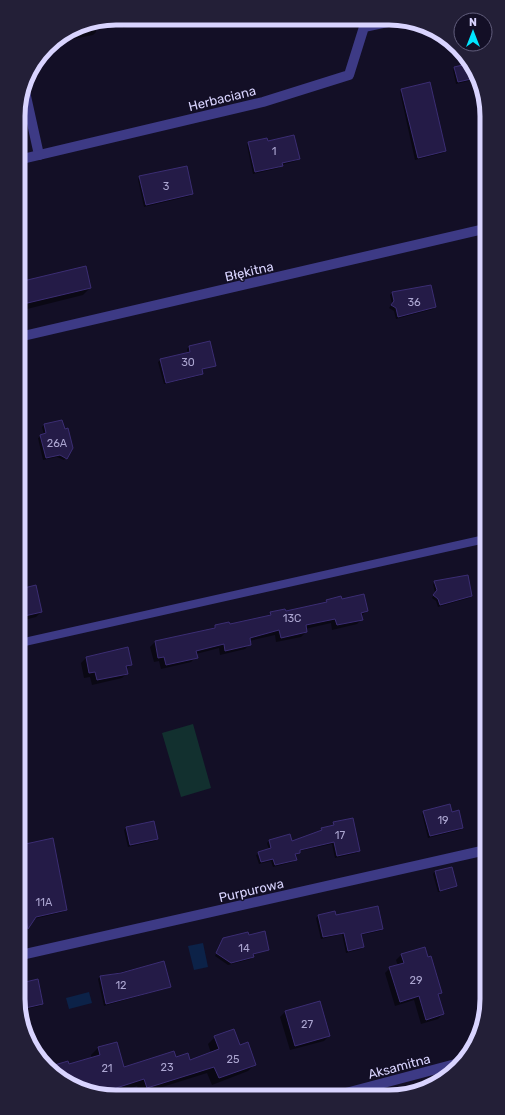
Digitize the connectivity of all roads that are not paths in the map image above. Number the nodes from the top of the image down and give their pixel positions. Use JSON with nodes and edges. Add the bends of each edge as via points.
{"nodes":[{"id":1,"x":373,"y":25,"type":"edge"},
{"id":2,"x":27,"y":99,"type":"edge"},
{"id":3,"x":39,"y":155,"type":"junction"},
{"id":4,"x":25,"y":158,"type":"edge"},
{"id":5,"x":480,"y":230,"type":"edge"},
{"id":6,"x":25,"y":336,"type":"edge"},
{"id":7,"x":480,"y":540,"type":"edge"},
{"id":8,"x":25,"y":642,"type":"edge"},
{"id":9,"x":480,"y":851,"type":"edge"},
{"id":10,"x":25,"y":954,"type":"edge"},
{"id":11,"x":451,"y":1065,"type":"edge"},
{"id":12,"x":357,"y":1090,"type":"edge"}],
"edges":[{"from":1,"to":3,"type":"street","name":"Herbaciana","via":[[364,27],[349,75],[263,102]]},
{"from":2,"to":3,"type":"street"},
{"from":3,"to":4,"type":"street","name":"Herbaciana"},
{"from":5,"to":6,"type":"street","name":"Błękitna"},
{"from":7,"to":8,"type":"lane"},
{"from":9,"to":10,"type":"street","name":"Purpurowa"},
{"from":11,"to":12,"type":"street","name":"Aksamitna"}]}
